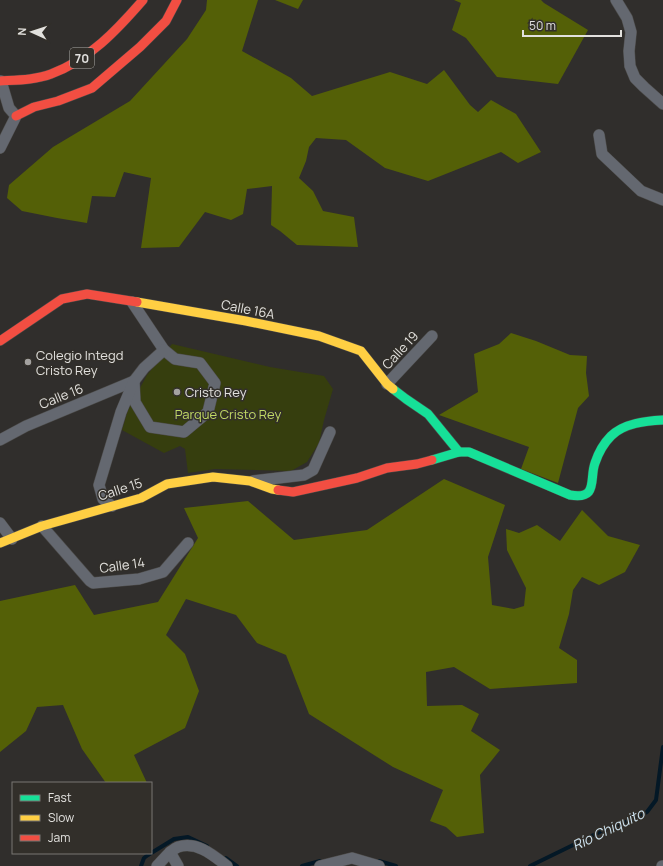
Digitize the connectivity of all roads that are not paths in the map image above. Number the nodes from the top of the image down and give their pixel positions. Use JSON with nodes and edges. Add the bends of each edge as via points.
{"nodes":[{"id":1,"x":143,"y":0,"type":"edge"},
{"id":2,"x":177,"y":0,"type":"edge"},
{"id":3,"x":616,"y":0,"type":"edge"},
{"id":4,"x":0,"y":81,"type":"edge"},
{"id":5,"x":663,"y":104,"type":"edge"},
{"id":6,"x":16,"y":116,"type":"junction"},
{"id":7,"x":599,"y":135,"type":"dead end"},
{"id":8,"x":0,"y":148,"type":"edge"},
{"id":9,"x":663,"y":200,"type":"edge"},
{"id":10,"x":132,"y":302,"type":"junction"},
{"id":11,"x":432,"y":336,"type":"dead end"},
{"id":12,"x":0,"y":341,"type":"edge"},
{"id":13,"x":164,"y":350,"type":"junction"},
{"id":14,"x":134,"y":382,"type":"junction"},
{"id":15,"x":388,"y":384,"type":"junction"},
{"id":16,"x":663,"y":420,"type":"edge"},
{"id":17,"x":330,"y":432,"type":"dead end"},
{"id":18,"x":0,"y":440,"type":"edge"},
{"id":19,"x":459,"y":452,"type":"junction"},
{"id":20,"x":250,"y":481,"type":"junction"},
{"id":21,"x":112,"y":506,"type":"junction"},
{"id":22,"x":0,"y":523,"type":"edge"},
{"id":23,"x":42,"y":526,"type":"junction"},
{"id":24,"x":12,"y":539,"type":"junction"},
{"id":25,"x":0,"y":543,"type":"edge"},
{"id":26,"x":188,"y":543,"type":"dead end"},
{"id":27,"x":170,"y":852,"type":"junction"},
{"id":28,"x":157,"y":866,"type":"edge"},
{"id":29,"x":178,"y":866,"type":"edge"},
{"id":30,"x":227,"y":866,"type":"edge"},
{"id":31,"x":320,"y":866,"type":"edge"},
{"id":32,"x":379,"y":866,"type":"edge"}],
"edges":[{"from":1,"to":4,"type":"street","number":"70","via":[[111,34],[71,65],[51,74]]},
{"from":2,"to":6,"type":"street","via":[[166,21],[92,88],[34,107]]},
{"from":3,"to":5,"type":"street","via":[[627,18],[631,32],[630,66],[635,78]]},
{"from":4,"to":6,"type":"street","via":[[9,108]]},
{"from":6,"to":8,"type":"street"},
{"from":7,"to":9,"type":"street","via":[[602,154],[641,191]]},
{"from":10,"to":12,"type":"street","name":"Calle 16A","via":[[87,294],[62,299]]},
{"from":10,"to":13,"type":"street"},
{"from":10,"to":15,"type":"street","name":"Calle 16A","via":[[319,336],[361,351]]},
{"from":11,"to":15,"type":"street","name":"Calle 19"},
{"from":13,"to":14,"type":"street","via":[[144,368]]},
{"from":13,"to":14,"type":"street","via":[[175,359],[200,363],[215,383],[208,412],[184,432],[150,427],[135,402]]},
{"from":14,"to":18,"type":"street","name":"Calle 16","via":[[26,426]]},
{"from":14,"to":21,"type":"street","via":[[121,412],[99,484],[103,499]]},
{"from":15,"to":19,"type":"street","name":"Calle 16A","via":[[428,414]]},
{"from":16,"to":19,"type":"street","via":[[631,424],[612,434],[594,465],[592,485],[586,494],[578,497],[469,452]]},
{"from":17,"to":20,"type":"street","via":[[313,470],[304,475]]},
{"from":19,"to":20,"type":"street","name":"Calle 15","via":[[293,492],[272,489]]},
{"from":20,"to":21,"type":"street","name":"Calle 15","via":[[213,477],[167,484],[141,498]]},
{"from":21,"to":23,"type":"street","name":"Calle 15"},
{"from":22,"to":24,"type":"street"},
{"from":23,"to":24,"type":"street","name":"Calle 15"},
{"from":23,"to":26,"type":"street","name":"Calle 14","via":[[93,583],[139,579],[163,572]]},
{"from":24,"to":25,"type":"street","name":"Calle 15"},
{"from":27,"to":28,"type":"street"},
{"from":27,"to":29,"type":"street"},
{"from":27,"to":30,"type":"street","via":[[178,847],[200,848]]},
{"from":31,"to":32,"type":"street","via":[[352,858]]}]}
